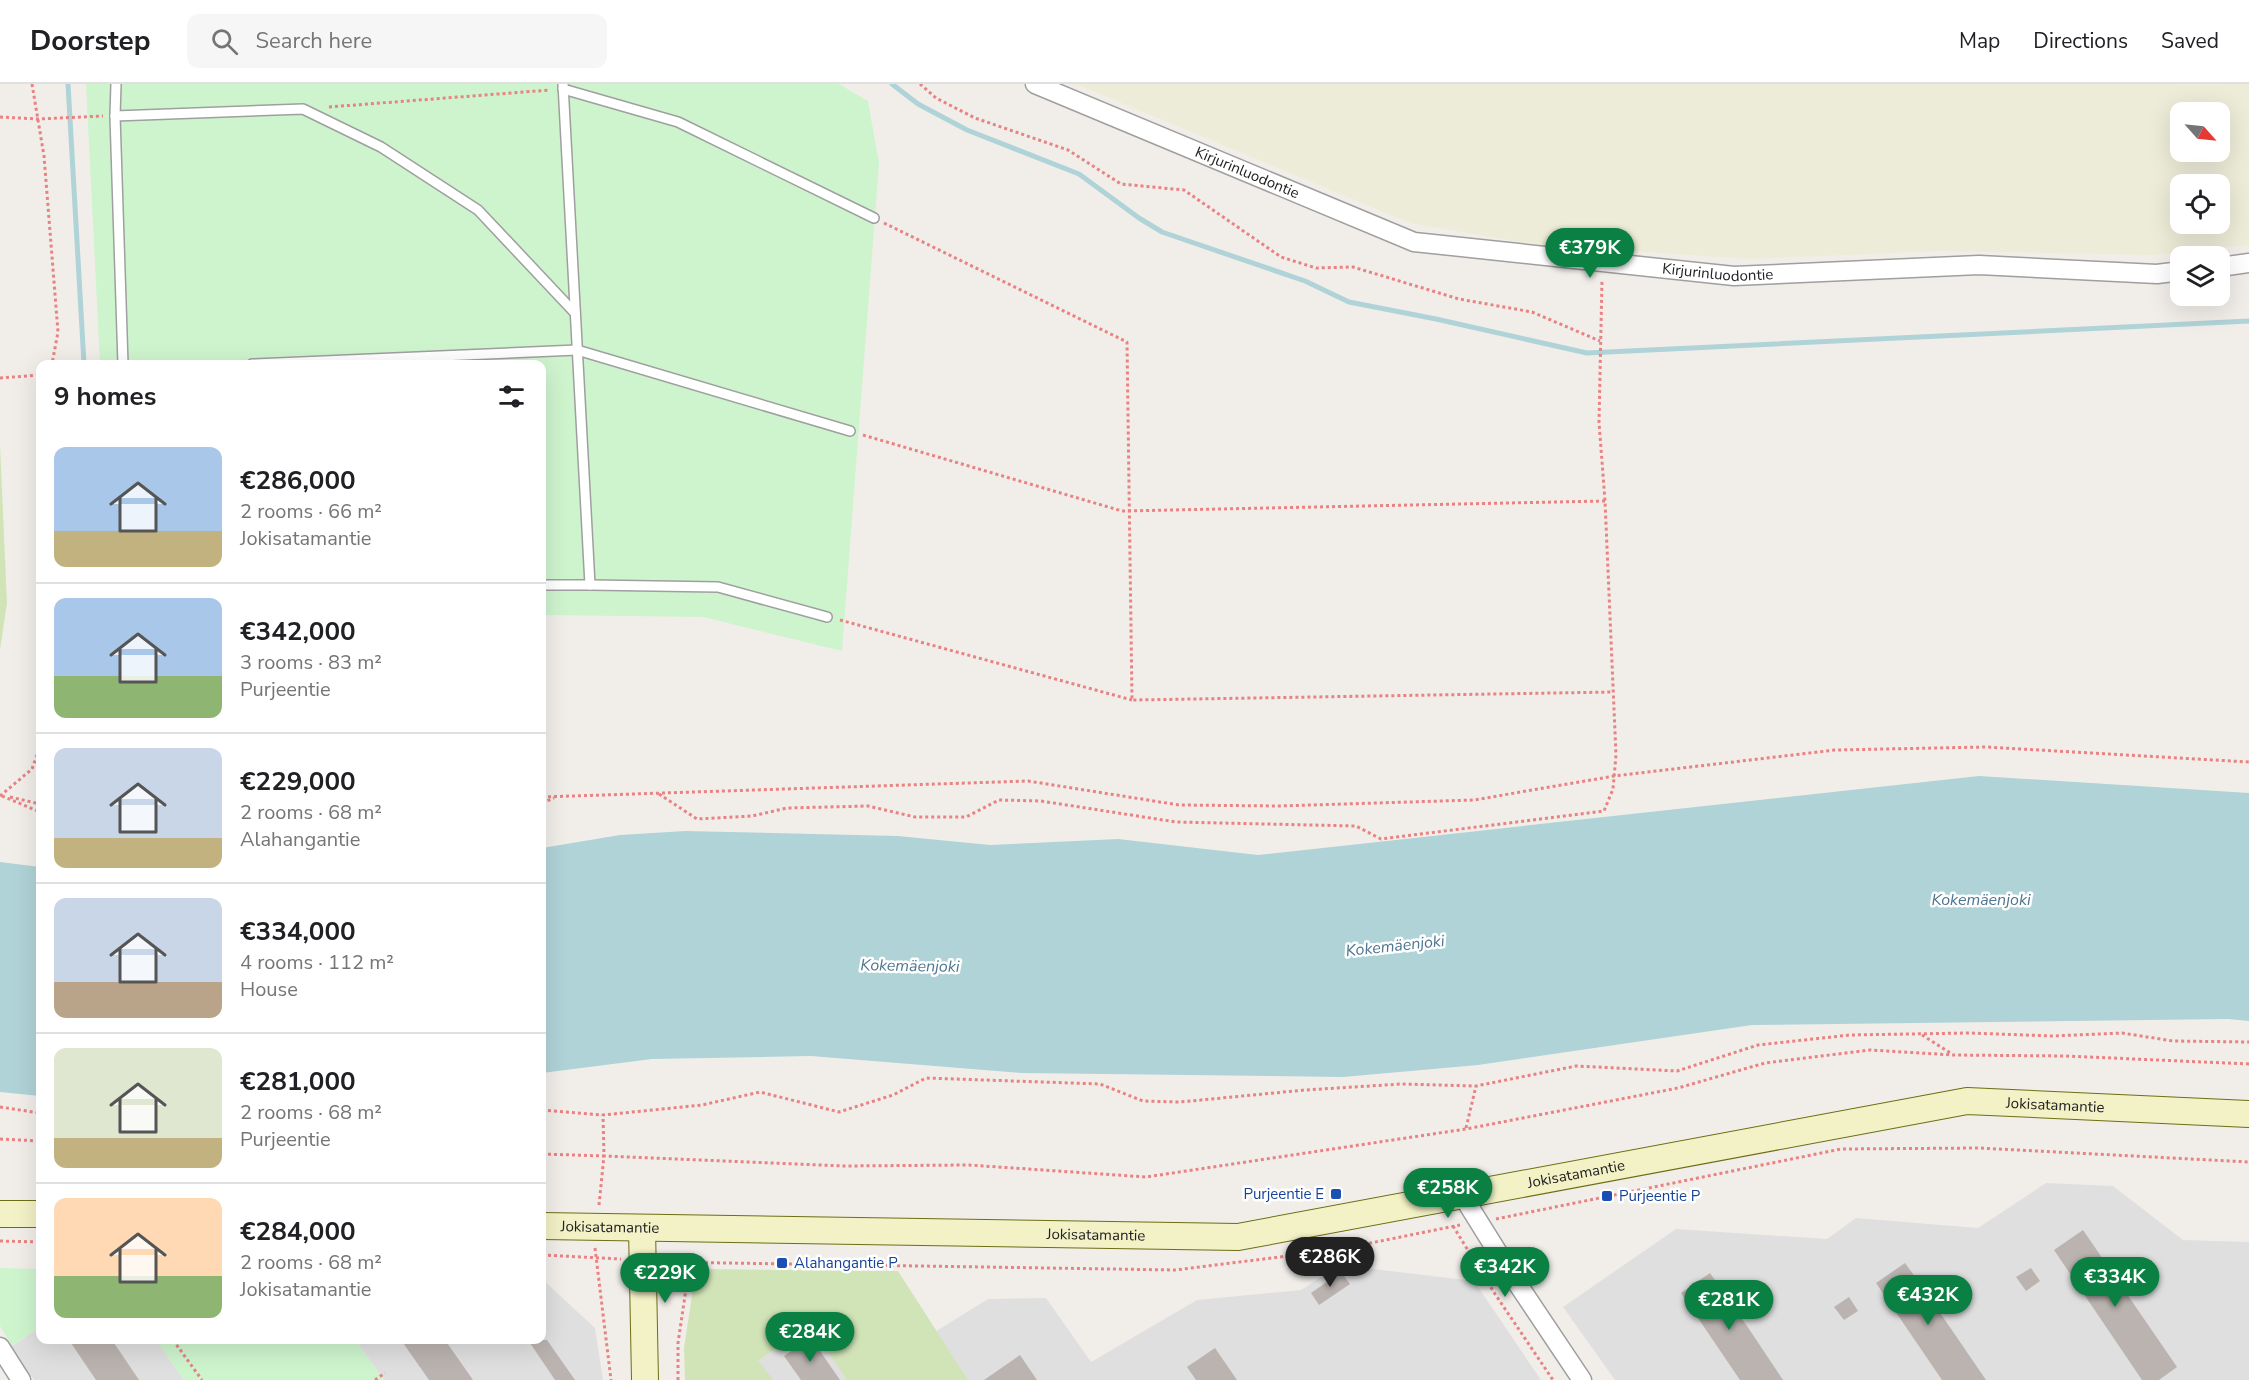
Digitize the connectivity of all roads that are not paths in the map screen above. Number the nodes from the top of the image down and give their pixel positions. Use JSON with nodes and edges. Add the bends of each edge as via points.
{"nodes":[{"id":1,"x":116,"y":84,"type":"edge"},
{"id":2,"x":1035,"y":84,"type":"edge"},
{"id":3,"x":563,"y":86,"type":"edge"},
{"id":4,"x":115,"y":116,"type":"junction"},
{"id":5,"x":874,"y":218,"type":"road end"},
{"id":6,"x":2249,"y":263,"type":"edge"},
{"id":7,"x":2230,"y":266,"type":"edge"},
{"id":8,"x":2170,"y":272,"type":"edge"},
{"id":9,"x":575,"y":313,"type":"junction"},
{"id":10,"x":578,"y":350,"type":"junction"},
{"id":11,"x":123,"y":360,"type":"edge"},
{"id":12,"x":345,"y":360,"type":"edge"},
{"id":13,"x":850,"y":431,"type":"road end"},
{"id":14,"x":546,"y":585,"type":"edge"},
{"id":15,"x":590,"y":585,"type":"junction"},
{"id":16,"x":826,"y":617,"type":"road end"},
{"id":17,"x":2249,"y":1114,"type":"edge"},
{"id":18,"x":1462,"y":1195,"type":"junction"},
{"id":19,"x":0,"y":1214,"type":"edge"},
{"id":20,"x":36,"y":1214,"type":"edge"},
{"id":21,"x":546,"y":1226,"type":"edge"},
{"id":22,"x":642,"y":1228,"type":"junction"},
{"id":23,"x":0,"y":1347,"type":"edge"},
{"id":24,"x":21,"y":1380,"type":"edge"},
{"id":25,"x":645,"y":1380,"type":"edge"},
{"id":26,"x":1582,"y":1380,"type":"edge"}],
"edges":[{"from":1,"to":4,"type":"lane"},
{"from":2,"to":8,"type":"street","name":"Kirjurinluodontie","via":[[1414,242],[1734,276],[1979,265]]},
{"from":3,"to":5,"type":"lane","via":[[678,122]]},
{"from":3,"to":9,"type":"lane"},
{"from":4,"to":9,"type":"lane","via":[[303,109],[381,147],[477,210]]},
{"from":4,"to":11,"type":"lane"},
{"from":6,"to":7,"type":"street"},
{"from":9,"to":10,"type":"lane"},
{"from":10,"to":12,"type":"lane"},
{"from":10,"to":13,"type":"lane"},
{"from":10,"to":15,"type":"lane"},
{"from":14,"to":15,"type":"lane"},
{"from":15,"to":16,"type":"lane","via":[[718,587]]},
{"from":17,"to":18,"type":"street","name":"Jokisatamantie","via":[[1967,1101]]},
{"from":18,"to":22,"type":"street","name":"Jokisatamantie","via":[[1238,1237]]},
{"from":18,"to":26,"type":"street"},
{"from":19,"to":20,"type":"street"},
{"from":21,"to":22,"type":"street","name":"Jokisatamantie"},
{"from":22,"to":25,"type":"street"},
{"from":23,"to":24,"type":"street"}]}
